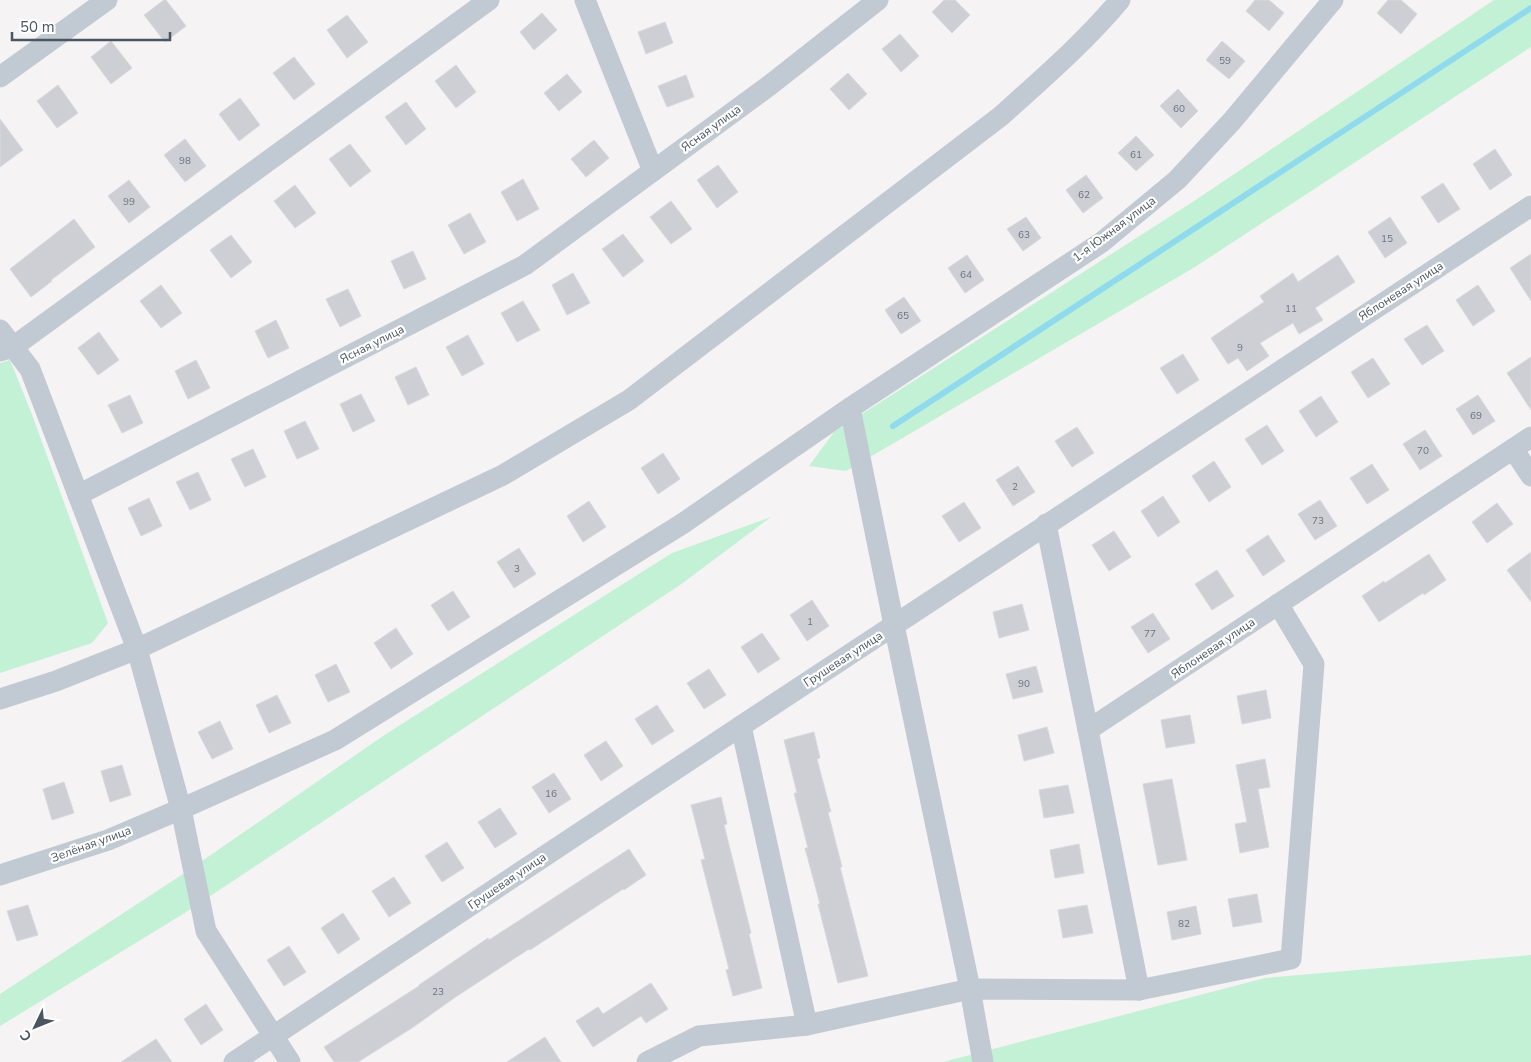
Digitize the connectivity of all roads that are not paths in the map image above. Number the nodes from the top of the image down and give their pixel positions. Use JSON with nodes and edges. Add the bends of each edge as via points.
{"nodes":[{"id":1,"x":107,"y":0,"type":"edge"},
{"id":2,"x":489,"y":0,"type":"edge"},
{"id":3,"x":585,"y":0,"type":"edge"},
{"id":4,"x":878,"y":0,"type":"edge"},
{"id":5,"x":1120,"y":0,"type":"edge"},
{"id":6,"x":1333,"y":0,"type":"edge"},
{"id":7,"x":0,"y":77,"type":"edge"},
{"id":8,"x":653,"y":171,"type":"junction"},
{"id":9,"x":1531,"y":206,"type":"edge"},
{"id":10,"x":0,"y":330,"type":"edge"},
{"id":11,"x":7,"y":349,"type":"edge"},
{"id":12,"x":850,"y":408,"type":"junction"},
{"id":13,"x":1531,"y":437,"type":"edge"},
{"id":14,"x":1513,"y":449,"type":"junction"},
{"id":15,"x":1531,"y":476,"type":"edge"},
{"id":16,"x":78,"y":495,"type":"junction"},
{"id":17,"x":1046,"y":524,"type":"junction"},
{"id":18,"x":1278,"y":604,"type":"junction"},
{"id":19,"x":894,"y":625,"type":"junction"},
{"id":20,"x":137,"y":649,"type":"junction"},
{"id":21,"x":0,"y":699,"type":"edge"},
{"id":22,"x":741,"y":726,"type":"junction"},
{"id":23,"x":1088,"y":730,"type":"junction"},
{"id":24,"x":181,"y":809,"type":"junction"},
{"id":25,"x":0,"y":875,"type":"edge"},
{"id":26,"x":970,"y":989,"type":"junction"},
{"id":27,"x":1138,"y":990,"type":"junction"},
{"id":28,"x":807,"y":1025,"type":"junction"},
{"id":29,"x":273,"y":1036,"type":"junction"},
{"id":30,"x":234,"y":1062,"type":"edge"},
{"id":31,"x":290,"y":1062,"type":"edge"},
{"id":32,"x":647,"y":1062,"type":"edge"},
{"id":33,"x":983,"y":1062,"type":"edge"}],
"edges":[{"from":1,"to":7,"type":"street"},
{"from":2,"to":11,"type":"street"},
{"from":3,"to":8,"type":"street"},
{"from":4,"to":8,"type":"street","name":"Ясная улица","via":[[770,86]]},
{"from":5,"to":20,"type":"street","via":[[1002,116],[629,400],[503,475]]},
{"from":6,"to":12,"type":"street","name":"1-я Южная улица","via":[[1232,121],[1177,180],[1102,242]]},
{"from":8,"to":16,"type":"street","name":"Ясная улица","via":[[525,265]]},
{"from":9,"to":17,"type":"street","name":"Яблоневая улица"},
{"from":10,"to":11,"type":"street"},
{"from":11,"to":16,"type":"street","via":[[30,369]]},
{"from":12,"to":19,"type":"street"},
{"from":12,"to":24,"type":"street","name":"1-я Южная улица","via":[[682,524],[335,740]]},
{"from":13,"to":14,"type":"street","name":"Яблоневая улица"},
{"from":14,"to":15,"type":"street"},
{"from":14,"to":18,"type":"street","name":"Яблоневая улица"},
{"from":16,"to":20,"type":"street"},
{"from":17,"to":19,"type":"street","name":"Яблоневая улица"},
{"from":17,"to":23,"type":"street"},
{"from":18,"to":23,"type":"street","name":"Яблоневая улица"},
{"from":18,"to":27,"type":"street","via":[[1314,664],[1291,959]]},
{"from":19,"to":22,"type":"street","name":"Грушевая улица"},
{"from":19,"to":26,"type":"street"},
{"from":20,"to":21,"type":"street"},
{"from":20,"to":24,"type":"street"},
{"from":22,"to":28,"type":"street"},
{"from":22,"to":29,"type":"street","name":"Грушевая улица"},
{"from":23,"to":27,"type":"street"},
{"from":24,"to":25,"type":"street","name":"Зелёная улица","via":[[108,840]]},
{"from":24,"to":29,"type":"street","via":[[206,931]]},
{"from":26,"to":27,"type":"street"},
{"from":26,"to":28,"type":"street"},
{"from":26,"to":33,"type":"street"},
{"from":28,"to":32,"type":"street","via":[[699,1036]]},
{"from":29,"to":30,"type":"street","name":"Грушевая улица"},
{"from":29,"to":31,"type":"street"}]}
